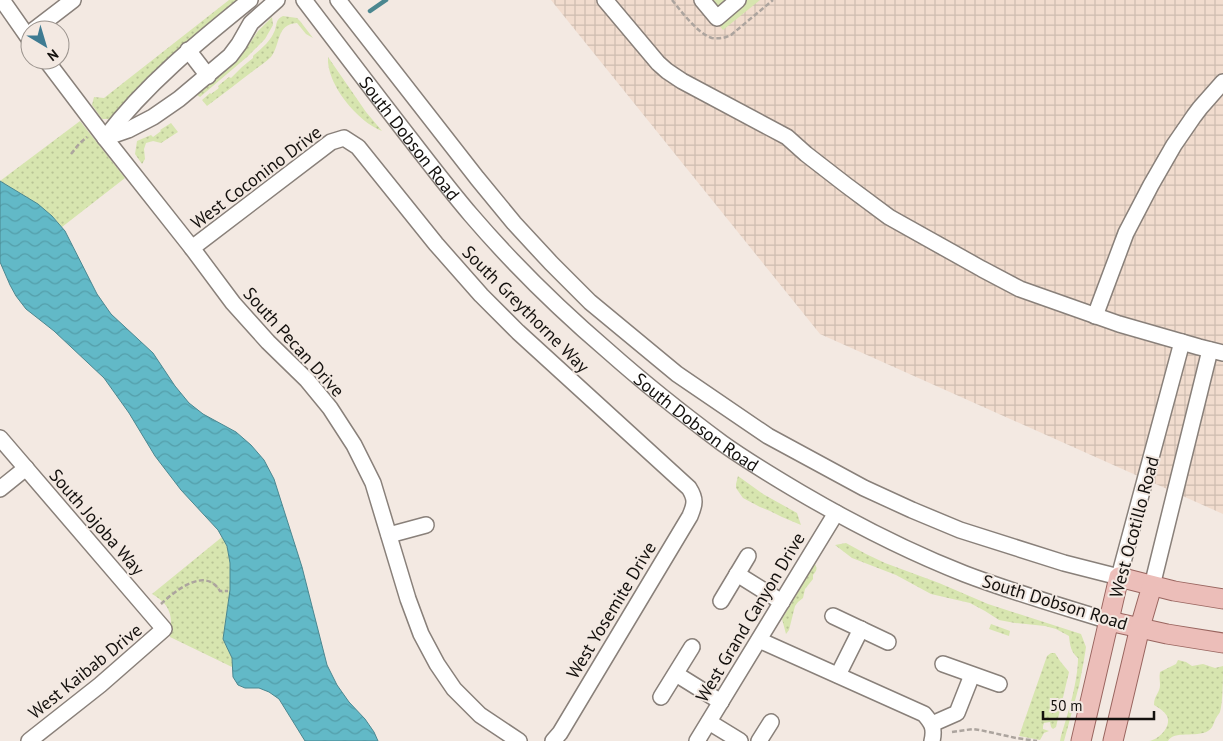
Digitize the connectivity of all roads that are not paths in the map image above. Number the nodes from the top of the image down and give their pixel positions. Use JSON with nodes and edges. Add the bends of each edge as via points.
{"nodes":[{"id":1,"x":2,"y":0,"type":"edge"},
{"id":2,"x":73,"y":0,"type":"edge"},
{"id":3,"x":250,"y":0,"type":"edge"},
{"id":4,"x":277,"y":0,"type":"edge"},
{"id":5,"x":304,"y":0,"type":"edge"},
{"id":6,"x":338,"y":0,"type":"edge"},
{"id":7,"x":605,"y":0,"type":"edge"},
{"id":8,"x":702,"y":0,"type":"edge"},
{"id":9,"x":738,"y":0,"type":"edge"},
{"id":10,"x":48,"y":20,"type":"edge"},
{"id":11,"x":20,"y":22,"type":"edge"},
{"id":12,"x":188,"y":50,"type":"junction"},
{"id":13,"x":54,"y":70,"type":"edge"},
{"id":14,"x":208,"y":76,"type":"junction"},
{"id":15,"x":1223,"y":82,"type":"edge"},
{"id":16,"x":105,"y":138,"type":"junction"},
{"id":17,"x":344,"y":138,"type":"joint"},
{"id":18,"x":192,"y":248,"type":"junction"},
{"id":19,"x":1096,"y":316,"type":"junction"},
{"id":20,"x":1182,"y":342,"type":"junction"},
{"id":21,"x":1216,"y":352,"type":"edge"},
{"id":22,"x":0,"y":438,"type":"edge"},
{"id":23,"x":26,"y":468,"type":"junction"},
{"id":24,"x":0,"y":488,"type":"edge"},
{"id":25,"x":694,"y":496,"type":"joint"},
{"id":26,"x":836,"y":513,"type":"junction"},
{"id":27,"x":426,"y":525,"type":"dead end"},
{"id":28,"x":389,"y":535,"type":"junction"},
{"id":29,"x":748,"y":556,"type":"dead end"},
{"id":30,"x":737,"y":574,"type":"junction"},
{"id":31,"x":1120,"y":577,"type":"junction"},
{"id":32,"x":1152,"y":586,"type":"junction"},
{"id":33,"x":1223,"y":599,"type":"edge"},
{"id":34,"x":721,"y":601,"type":"dead end"},
{"id":35,"x":782,"y":602,"type":"junction"},
{"id":36,"x":833,"y":616,"type":"dead end"},
{"id":37,"x":1109,"y":621,"type":"junction"},
{"id":38,"x":1140,"y":627,"type":"junction"},
{"id":39,"x":164,"y":629,"type":"joint"},
{"id":40,"x":861,"y":629,"type":"junction"},
{"id":41,"x":759,"y":640,"type":"junction"},
{"id":42,"x":888,"y":642,"type":"dead end"},
{"id":43,"x":1223,"y":643,"type":"edge"},
{"id":44,"x":692,"y":647,"type":"dead end"},
{"id":45,"x":943,"y":664,"type":"dead end"},
{"id":46,"x":676,"y":674,"type":"junction"},
{"id":47,"x":838,"y":675,"type":"junction"},
{"id":48,"x":972,"y":675,"type":"junction"},
{"id":49,"x":999,"y":684,"type":"dead end"},
{"id":50,"x":661,"y":697,"type":"dead end"},
{"id":51,"x":721,"y":702,"type":"junction"},
{"id":52,"x":709,"y":722,"type":"junction"},
{"id":53,"x":771,"y":722,"type":"dead end"},
{"id":54,"x":932,"y":724,"type":"junction"},
{"id":55,"x":29,"y":741,"type":"edge"},
{"id":56,"x":519,"y":741,"type":"edge"},
{"id":57,"x":553,"y":741,"type":"edge"},
{"id":58,"x":697,"y":741,"type":"edge"},
{"id":59,"x":740,"y":741,"type":"edge"},
{"id":60,"x":760,"y":741,"type":"edge"},
{"id":61,"x":932,"y":741,"type":"edge"},
{"id":62,"x":1081,"y":741,"type":"edge"},
{"id":63,"x":1113,"y":741,"type":"edge"}],
"edges":[{"from":1,"to":11,"type":"street"},
{"from":2,"to":10,"type":"street"},
{"from":3,"to":12,"type":"street"},
{"from":4,"to":14,"type":"street","via":[[251,23],[230,56]]},
{"from":5,"to":26,"type":"street","name":"South Dobson Road","via":[[470,214],[553,302],[639,379],[724,444]]},
{"from":6,"to":31,"type":"street","name":"South Dobson Road","via":[[520,230],[590,302],[678,374],[768,436],[912,510],[969,533]]},
{"from":7,"to":19,"type":"street","via":[[667,71],[787,137],[889,217],[1020,289]]},
{"from":8,"to":9,"type":"street","via":[[717,18]]},
{"from":12,"to":14,"type":"street"},
{"from":12,"to":16,"type":"street","via":[[123,115]]},
{"from":13,"to":16,"type":"street","name":"South Pecan Drive"},
{"from":14,"to":16,"type":"street","via":[[153,117]]},
{"from":15,"to":19,"type":"street","via":[[1194,116],[1151,185],[1126,233]]},
{"from":16,"to":18,"type":"street","name":"South Pecan Drive"},
{"from":17,"to":18,"type":"street","name":"West Coconino Drive","via":[[331,142]]},
{"from":17,"to":25,"type":"street","name":"South Greythorne Way","via":[[358,147],[436,244],[488,302]]},
{"from":18,"to":28,"type":"street","name":"South Pecan Drive","via":[[233,303],[330,408],[373,483]]},
{"from":19,"to":20,"type":"street"},
{"from":20,"to":21,"type":"street"},
{"from":20,"to":31,"type":"street","name":"West Ocotillo Road"},
{"from":21,"to":32,"type":"street","name":"West Ocotillo Road"},
{"from":22,"to":23,"type":"street","name":"South Jojoba Way"},
{"from":23,"to":24,"type":"street"},
{"from":23,"to":39,"type":"street","name":"South Jojoba Way"},
{"from":25,"to":57,"type":"street","name":"West Yosemite Drive","via":[[690,516]]},
{"from":26,"to":35,"type":"street","name":"West Grand Canyon Drive"},
{"from":26,"to":37,"type":"street","name":"South Dobson Road","via":[[964,573]]},
{"from":27,"to":28,"type":"street"},
{"from":28,"to":56,"type":"street","name":"South Pecan Drive","via":[[414,616],[436,664],[454,689],[480,715]]},
{"from":29,"to":30,"type":"street"},
{"from":30,"to":34,"type":"street"},
{"from":30,"to":35,"type":"street"},
{"from":31,"to":32,"type":"main road","name":"South Dobson Road"},
{"from":31,"to":37,"type":"main road","name":"West Ocotillo Road"},
{"from":32,"to":33,"type":"main road","name":"South Dobson Road"},
{"from":32,"to":38,"type":"main road","name":"West Ocotillo Road"},
{"from":35,"to":41,"type":"street","name":"West Grand Canyon Drive"},
{"from":36,"to":40,"type":"street"},
{"from":37,"to":38,"type":"main road","name":"South Dobson Road"},
{"from":37,"to":62,"type":"main road","name":"West Ocotillo Road"},
{"from":38,"to":43,"type":"main road","name":"South Dobson Road"},
{"from":38,"to":63,"type":"main road","name":"West Ocotillo Road"},
{"from":39,"to":55,"type":"street","name":"West Kaibab Drive"},
{"from":40,"to":42,"type":"street"},
{"from":40,"to":47,"type":"street"},
{"from":41,"to":47,"type":"street"},
{"from":41,"to":51,"type":"street","name":"West Grand Canyon Drive"},
{"from":44,"to":46,"type":"street"},
{"from":45,"to":48,"type":"street"},
{"from":46,"to":50,"type":"street"},
{"from":46,"to":51,"type":"street"},
{"from":47,"to":54,"type":"street","via":[[924,714]]},
{"from":48,"to":49,"type":"street"},
{"from":48,"to":54,"type":"street","via":[[957,713]]},
{"from":51,"to":52,"type":"street","name":"West Grand Canyon Drive"},
{"from":52,"to":58,"type":"street","name":"West Grand Canyon Drive"},
{"from":52,"to":59,"type":"street"},
{"from":53,"to":60,"type":"street"},
{"from":54,"to":61,"type":"street"}]}
